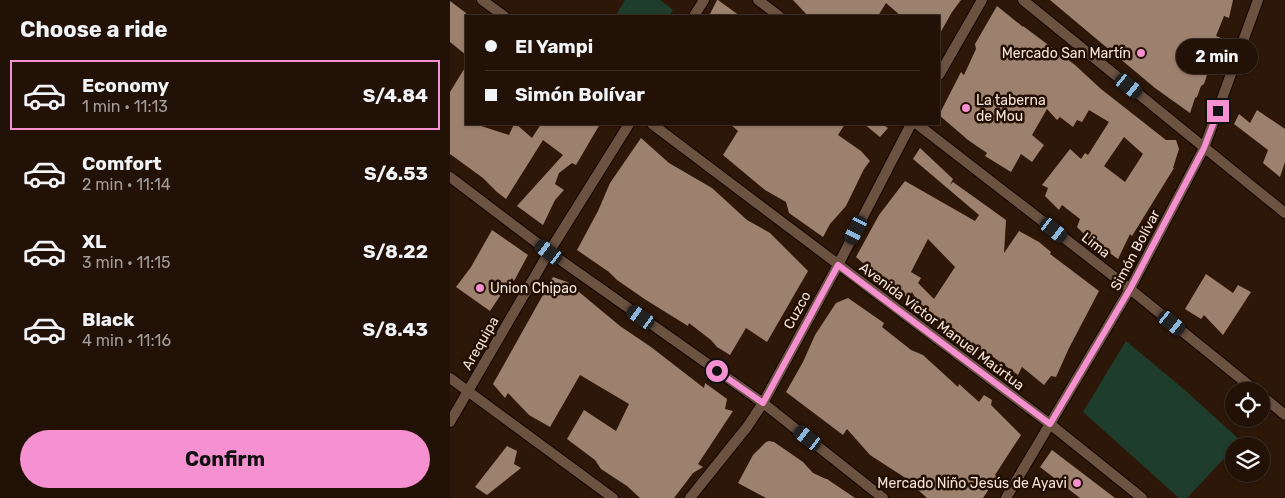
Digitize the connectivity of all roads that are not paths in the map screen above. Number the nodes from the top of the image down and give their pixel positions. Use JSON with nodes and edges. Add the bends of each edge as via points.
{"nodes":[{"id":1,"x":482,"y":0,"type":"edge"},
{"id":2,"x":704,"y":0,"type":"edge"},
{"id":3,"x":758,"y":0,"type":"edge"},
{"id":4,"x":982,"y":0,"type":"edge"},
{"id":5,"x":1023,"y":0,"type":"edge"},
{"id":6,"x":1258,"y":0,"type":"edge"},
{"id":7,"x":503,"y":15,"type":"edge"},
{"id":8,"x":695,"y":15,"type":"edge"},
{"id":9,"x":778,"y":15,"type":"edge"},
{"id":10,"x":940,"y":73,"type":"edge"},
{"id":11,"x":628,"y":125,"type":"edge"},
{"id":12,"x":653,"y":125,"type":"edge"},
{"id":13,"x":910,"y":125,"type":"edge"},
{"id":14,"x":918,"y":125,"type":"edge"},
{"id":15,"x":1204,"y":148,"type":"junction"},
{"id":16,"x":450,"y":177,"type":"edge"},
{"id":17,"x":1285,"y":213,"type":"edge"},
{"id":18,"x":549,"y":252,"type":"junction"},
{"id":19,"x":838,"y":265,"type":"junction"},
{"id":20,"x":1130,"y":289,"type":"junction"},
{"id":21,"x":450,"y":378,"type":"edge"},
{"id":22,"x":1245,"y":382,"type":"edge"},
{"id":23,"x":468,"y":391,"type":"junction"},
{"id":24,"x":1270,"y":402,"type":"edge"},
{"id":25,"x":763,"y":403,"type":"junction"},
{"id":26,"x":1285,"y":415,"type":"edge"},
{"id":27,"x":450,"y":422,"type":"edge"},
{"id":28,"x":1050,"y":424,"type":"junction"},
{"id":29,"x":613,"y":498,"type":"edge"},
{"id":30,"x":690,"y":498,"type":"edge"},
{"id":31,"x":882,"y":498,"type":"edge"},
{"id":32,"x":1006,"y":498,"type":"edge"},
{"id":33,"x":1142,"y":498,"type":"edge"}],
"edges":[{"from":1,"to":7,"type":"street"},
{"from":2,"to":8,"type":"street"},
{"from":3,"to":9,"type":"street"},
{"from":4,"to":10,"type":"street"},
{"from":5,"to":15,"type":"street"},
{"from":6,"to":15,"type":"street","name":"Simón Bolívar"},
{"from":11,"to":18,"type":"street","name":"Arequipa"},
{"from":12,"to":19,"type":"street","name":"Avenida Víctor Manuel Maúrtua"},
{"from":13,"to":19,"type":"street","name":"Cuzco"},
{"from":14,"to":20,"type":"street","name":"Lima"},
{"from":15,"to":17,"type":"street"},
{"from":15,"to":20,"type":"street","name":"Simón Bolívar"},
{"from":16,"to":18,"type":"street"},
{"from":18,"to":23,"type":"street","name":"Arequipa"},
{"from":18,"to":25,"type":"street"},
{"from":19,"to":25,"type":"street","name":"Cuzco"},
{"from":19,"to":28,"type":"street","name":"Avenida Víctor Manuel Maúrtua"},
{"from":20,"to":22,"type":"street","name":"Lima"},
{"from":20,"to":28,"type":"street","name":"Simón Bolívar"},
{"from":21,"to":23,"type":"street"},
{"from":23,"to":27,"type":"street","name":"Arequipa"},
{"from":23,"to":29,"type":"street"},
{"from":24,"to":26,"type":"street"},
{"from":25,"to":30,"type":"street","name":"Cuzco"},
{"from":25,"to":31,"type":"street"},
{"from":28,"to":32,"type":"street","name":"Simón Bolívar"},
{"from":28,"to":33,"type":"street","name":"Avenida Víctor Manuel Maúrtua"}]}
